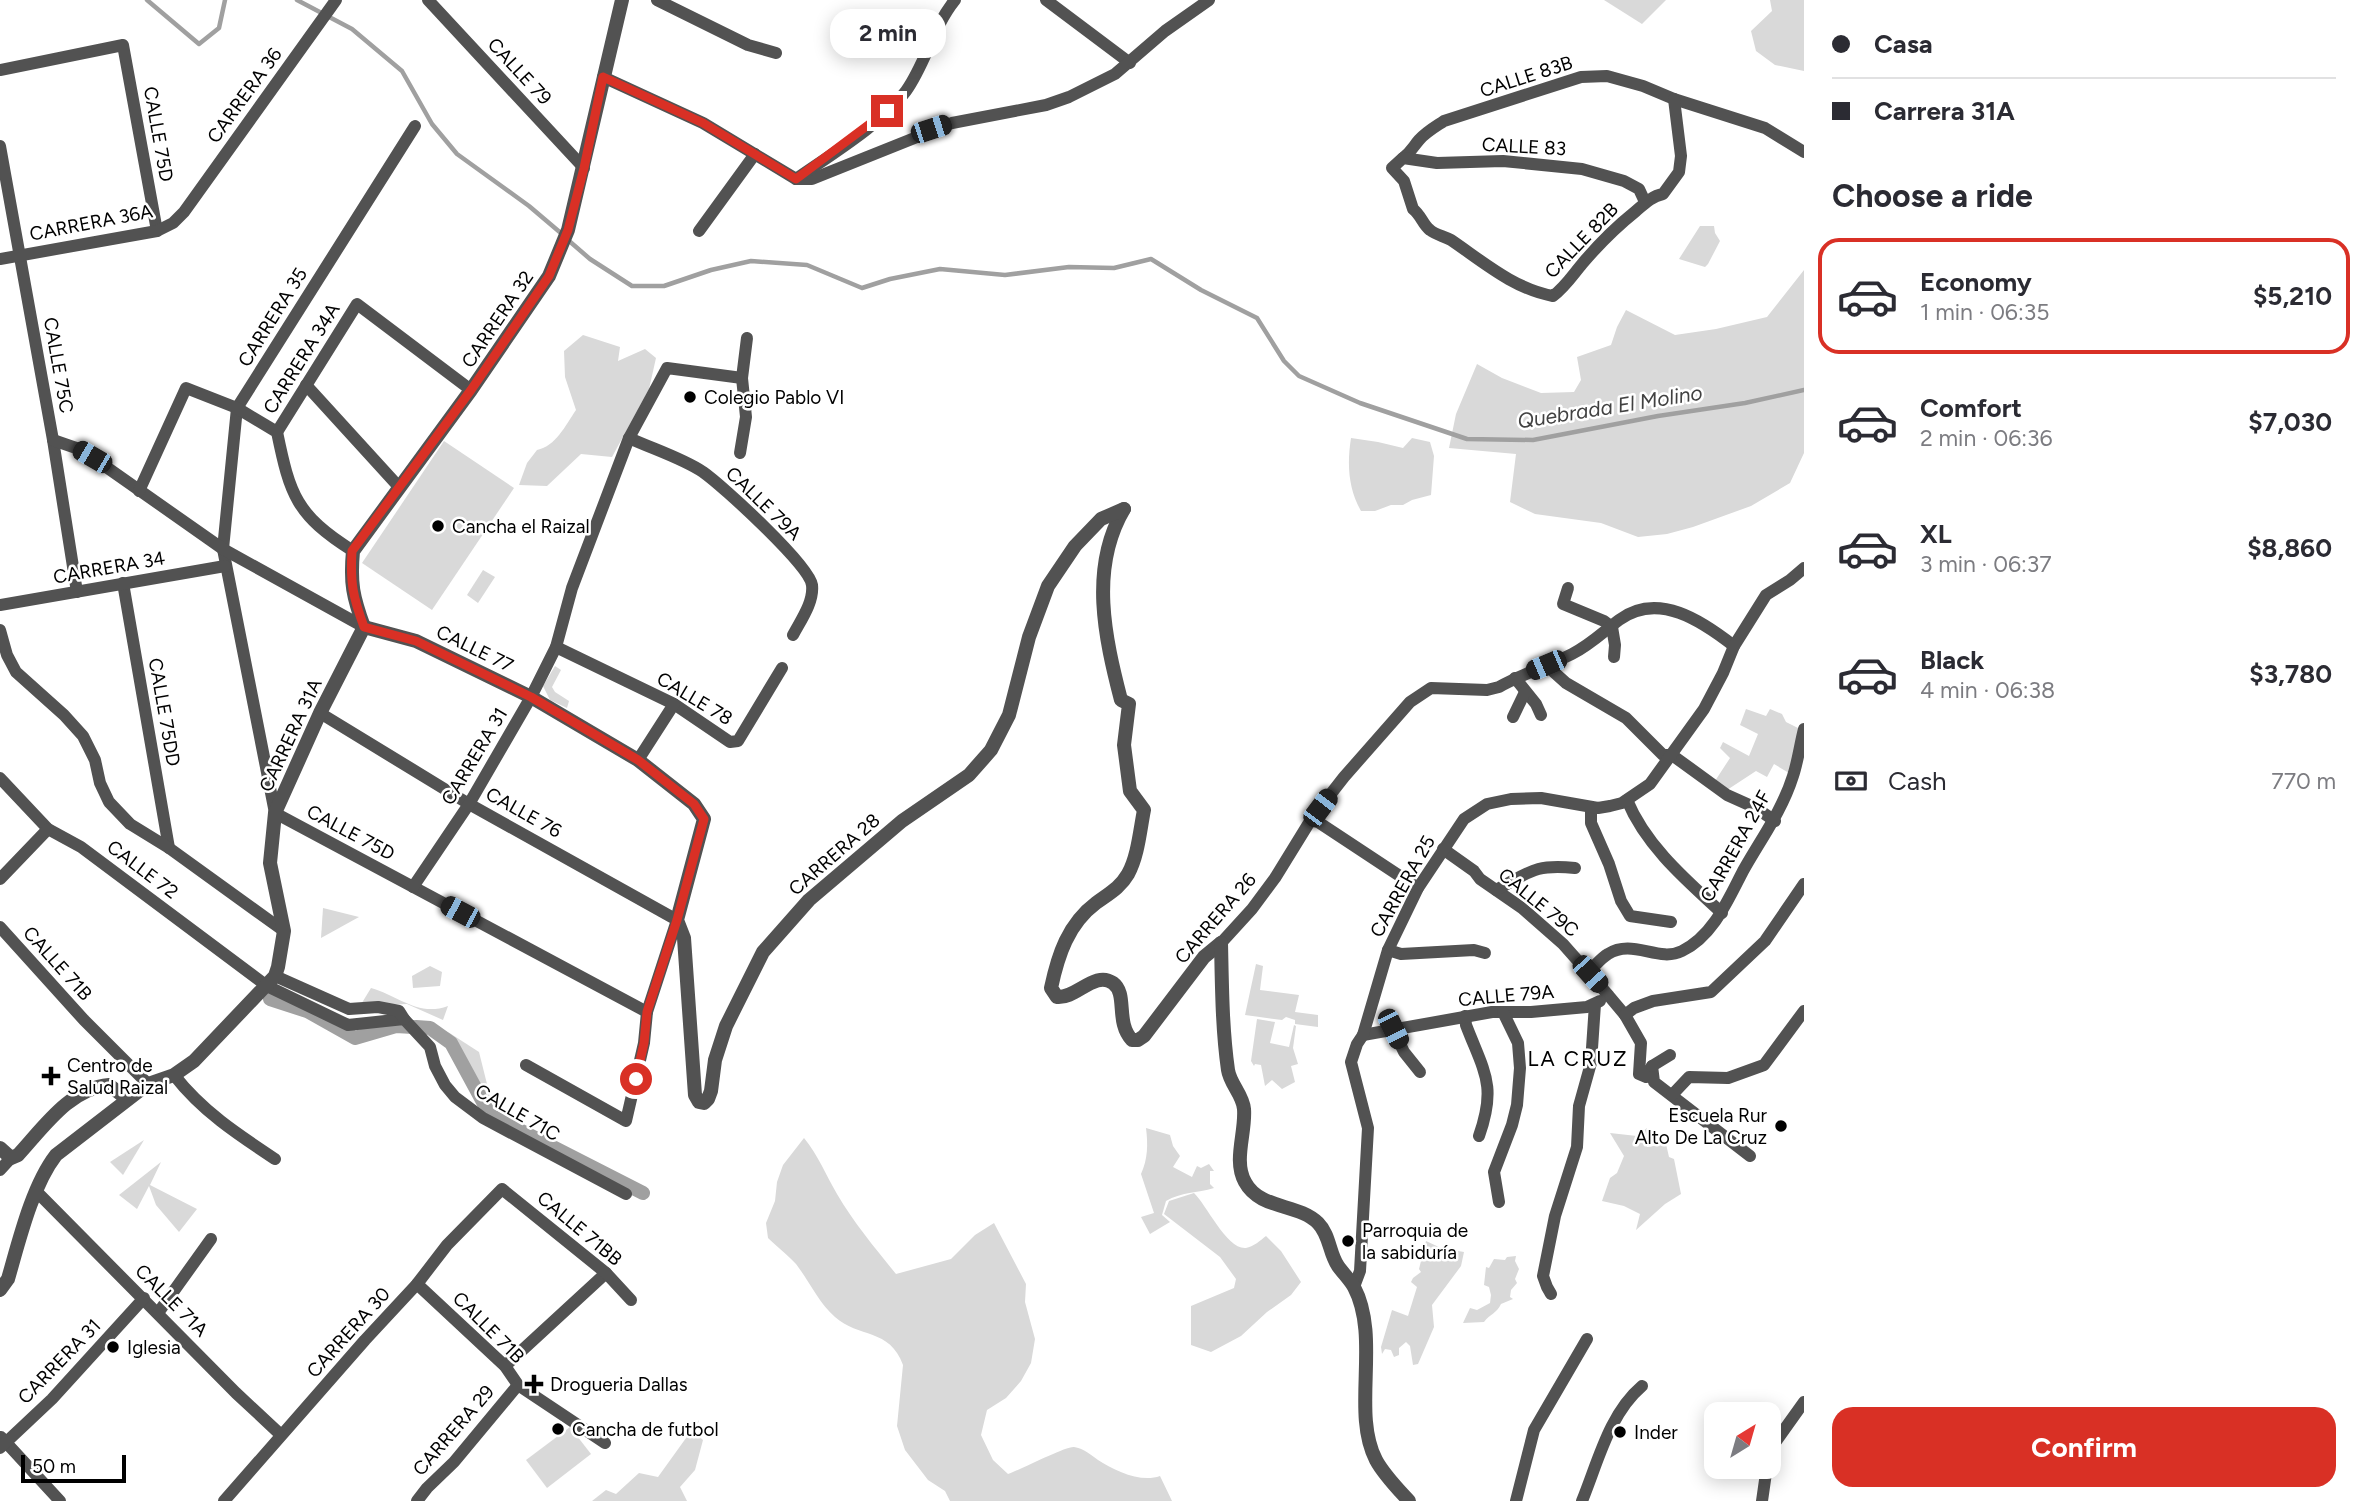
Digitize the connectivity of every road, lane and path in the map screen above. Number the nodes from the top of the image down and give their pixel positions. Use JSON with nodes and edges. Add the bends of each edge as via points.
{"nodes":[{"id":1,"x":428,"y":0,"type":"edge"},
{"id":2,"x":622,"y":0,"type":"edge"},
{"id":3,"x":657,"y":0,"type":"edge"},
{"id":4,"x":955,"y":0,"type":"edge"},
{"id":5,"x":1046,"y":0,"type":"edge"},
{"id":6,"x":1209,"y":0,"type":"edge"},
{"id":7,"x":333,"y":3,"type":"edge"},
{"id":8,"x":776,"y":53,"type":"dead end"},
{"id":9,"x":1130,"y":63,"type":"junction"},
{"id":10,"x":0,"y":70,"type":"edge"},
{"id":11,"x":603,"y":77,"type":"junction"},
{"id":12,"x":1674,"y":99,"type":"junction"},
{"id":13,"x":415,"y":126,"type":"dead end"},
{"id":14,"x":0,"y":146,"type":"edge"},
{"id":15,"x":1804,"y":152,"type":"edge"},
{"id":16,"x":755,"y":154,"type":"junction"},
{"id":17,"x":1403,"y":158,"type":"junction"},
{"id":18,"x":584,"y":168,"type":"junction"},
{"id":19,"x":796,"y":179,"type":"junction"},
{"id":20,"x":1645,"y":202,"type":"junction"},
{"id":21,"x":184,"y":212,"type":"joint"},
{"id":22,"x":157,"y":231,"type":"junction"},
{"id":23,"x":699,"y":231,"type":"dead end"},
{"id":24,"x":20,"y":256,"type":"junction"},
{"id":25,"x":0,"y":260,"type":"edge"},
{"id":26,"x":747,"y":338,"type":"dead end"},
{"id":27,"x":742,"y":378,"type":"junction"},
{"id":28,"x":306,"y":385,"type":"junction"},
{"id":29,"x":471,"y":390,"type":"junction"},
{"id":30,"x":237,"y":408,"type":"junction"},
{"id":31,"x":277,"y":432,"type":"junction"},
{"id":32,"x":629,"y":438,"type":"junction"},
{"id":33,"x":53,"y":440,"type":"junction"},
{"id":34,"x":740,"y":453,"type":"dead end"},
{"id":35,"x":399,"y":487,"type":"junction"},
{"id":36,"x":139,"y":491,"type":"junction"},
{"id":37,"x":223,"y":548,"type":"junction"},
{"id":38,"x":352,"y":551,"type":"junction"},
{"id":39,"x":225,"y":566,"type":"junction"},
{"id":40,"x":1804,"y":568,"type":"edge"},
{"id":41,"x":123,"y":583,"type":"junction"},
{"id":42,"x":1568,"y":588,"type":"dead end"},
{"id":43,"x":77,"y":592,"type":"junction"},
{"id":44,"x":0,"y":605,"type":"edge"},
{"id":45,"x":364,"y":627,"type":"junction"},
{"id":46,"x":1612,"y":627,"type":"junction"},
{"id":47,"x":0,"y":630,"type":"edge"},
{"id":48,"x":793,"y":635,"type":"dead end"},
{"id":49,"x":1734,"y":646,"type":"junction"},
{"id":50,"x":556,"y":647,"type":"junction"},
{"id":51,"x":1614,"y":657,"type":"dead end"},
{"id":52,"x":1546,"y":665,"type":"junction"},
{"id":53,"x":782,"y":668,"type":"dead end"},
{"id":54,"x":1515,"y":678,"type":"junction"},
{"id":55,"x":1525,"y":692,"type":"junction"},
{"id":56,"x":531,"y":697,"type":"junction"},
{"id":57,"x":674,"y":705,"type":"junction"},
{"id":58,"x":320,"y":713,"type":"junction"},
{"id":59,"x":1541,"y":715,"type":"dead end"},
{"id":60,"x":1513,"y":717,"type":"dead end"},
{"id":61,"x":1804,"y":729,"type":"edge"},
{"id":62,"x":1672,"y":755,"type":"junction"},
{"id":63,"x":638,"y":760,"type":"junction"},
{"id":64,"x":0,"y":778,"type":"edge"},
{"id":65,"x":1627,"y":800,"type":"junction"},
{"id":66,"x":469,"y":804,"type":"junction"},
{"id":67,"x":1591,"y":807,"type":"junction"},
{"id":68,"x":275,"y":813,"type":"junction"},
{"id":69,"x":1312,"y":818,"type":"junction"},
{"id":70,"x":1774,"y":821,"type":"junction"},
{"id":71,"x":48,"y":829,"type":"junction"},
{"id":72,"x":169,"y":848,"type":"junction"},
{"id":73,"x":1443,"y":849,"type":"junction"},
{"id":74,"x":1575,"y":868,"type":"dead end"},
{"id":75,"x":0,"y":878,"type":"edge"},
{"id":76,"x":1804,"y":884,"type":"edge"},
{"id":77,"x":413,"y":887,"type":"junction"},
{"id":78,"x":1418,"y":888,"type":"junction"},
{"id":79,"x":1496,"y":890,"type":"junction"},
{"id":80,"x":1722,"y":913,"type":"junction"},
{"id":81,"x":677,"y":920,"type":"junction"},
{"id":82,"x":1671,"y":922,"type":"dead end"},
{"id":83,"x":0,"y":927,"type":"edge"},
{"id":84,"x":284,"y":931,"type":"junction"},
{"id":85,"x":1221,"y":943,"type":"junction"},
{"id":86,"x":1388,"y":950,"type":"junction"},
{"id":87,"x":1485,"y":953,"type":"dead end"},
{"id":88,"x":1588,"y":972,"type":"junction"},
{"id":89,"x":271,"y":981,"type":"junction"},
{"id":90,"x":1609,"y":996,"type":"junction"},
{"id":91,"x":1595,"y":1004,"type":"junction"},
{"id":92,"x":1804,"y":1011,"type":"edge"},
{"id":93,"x":647,"y":1012,"type":"junction"},
{"id":94,"x":1503,"y":1012,"type":"junction"},
{"id":95,"x":1625,"y":1015,"type":"junction"},
{"id":96,"x":1465,"y":1016,"type":"junction"},
{"id":97,"x":1393,"y":1029,"type":"junction"},
{"id":98,"x":1363,"y":1035,"type":"junction"},
{"id":99,"x":1132,"y":1040,"type":"joint"},
{"id":100,"x":1671,"y":1055,"type":"dead end"},
{"id":101,"x":526,"y":1065,"type":"dead end"},
{"id":102,"x":1652,"y":1066,"type":"junction"},
{"id":103,"x":1420,"y":1072,"type":"dead end"},
{"id":104,"x":174,"y":1075,"type":"junction"},
{"id":105,"x":148,"y":1084,"type":"junction"},
{"id":106,"x":1672,"y":1095,"type":"junction"},
{"id":107,"x":127,"y":1099,"type":"junction"},
{"id":108,"x":1479,"y":1136,"type":"dead end"},
{"id":109,"x":6,"y":1153,"type":"edge"},
{"id":110,"x":1750,"y":1156,"type":"dead end"},
{"id":111,"x":275,"y":1159,"type":"dead end"},
{"id":112,"x":0,"y":1170,"type":"edge"},
{"id":113,"x":502,"y":1189,"type":"joint"},
{"id":114,"x":36,"y":1191,"type":"junction"},
{"id":115,"x":626,"y":1194,"type":"dead end"},
{"id":116,"x":1499,"y":1202,"type":"dead end"},
{"id":117,"x":211,"y":1239,"type":"dead end"},
{"id":118,"x":606,"y":1273,"type":"junction"},
{"id":119,"x":417,"y":1284,"type":"junction"},
{"id":120,"x":1354,"y":1287,"type":"junction"},
{"id":121,"x":0,"y":1290,"type":"edge"},
{"id":122,"x":1551,"y":1294,"type":"dead end"},
{"id":123,"x":144,"y":1298,"type":"junction"},
{"id":124,"x":631,"y":1300,"type":"dead end"},
{"id":125,"x":158,"y":1313,"type":"junction"},
{"id":126,"x":1587,"y":1339,"type":"dead end"},
{"id":127,"x":505,"y":1366,"type":"junction"},
{"id":128,"x":518,"y":1385,"type":"junction"},
{"id":129,"x":1642,"y":1386,"type":"dead end"},
{"id":130,"x":1804,"y":1402,"type":"edge"},
{"id":131,"x":1782,"y":1433,"type":"edge"},
{"id":132,"x":281,"y":1435,"type":"junction"},
{"id":133,"x":2,"y":1442,"type":"edge"},
{"id":134,"x":605,"y":1443,"type":"dead end"},
{"id":135,"x":1765,"y":1479,"type":"edge"},
{"id":136,"x":60,"y":1501,"type":"edge"},
{"id":137,"x":224,"y":1501,"type":"edge"},
{"id":138,"x":417,"y":1501,"type":"edge"},
{"id":139,"x":1409,"y":1501,"type":"edge"},
{"id":140,"x":1516,"y":1501,"type":"edge"},
{"id":141,"x":1582,"y":1501,"type":"edge"},
{"id":142,"x":1762,"y":1501,"type":"edge"}],
"edges":[{"from":1,"to":18,"type":"street","name":"CALLE 79"},
{"from":2,"to":11,"type":"street","name":"CARRERA 32"},
{"from":3,"to":8,"type":"street","via":[[747,45]]},
{"from":4,"to":19,"type":"street","via":[[905,92],[860,133]]},
{"from":5,"to":9,"type":"street"},
{"from":6,"to":9,"type":"street"},
{"from":7,"to":21,"type":"street","name":"CARRERA 36"},
{"from":9,"to":19,"type":"street","via":[[1092,86],[1046,105],[952,123],[829,173]]},
{"from":10,"to":22,"type":"street","name":"CALLE 75D","via":[[123,45]]},
{"from":11,"to":16,"type":"street","via":[[703,123]]},
{"from":11,"to":18,"type":"street","name":"CARRERA 32"},
{"from":12,"to":15,"type":"street","via":[[1765,128]]},
{"from":12,"to":17,"type":"street","name":"CALLE 83B","via":[[1607,76],[1581,77],[1444,121]]},
{"from":12,"to":20,"type":"street","name":"CALLE 82B","via":[[1679,172],[1663,194]]},
{"from":13,"to":30,"type":"street","name":"CARRERA 35"},
{"from":14,"to":24,"type":"street","name":"CALLE 75C"},
{"from":16,"to":19,"type":"street"},
{"from":16,"to":23,"type":"street"},
{"from":17,"to":20,"type":"street","name":"CALLE 83","via":[[1582,169],[1639,188]]},
{"from":17,"to":20,"type":"street","name":"CALLE 82B","via":[[1392,168],[1404,181],[1413,209],[1429,230],[1540,294],[1553,296],[1566,286],[1618,225]]},
{"from":18,"to":29,"type":"street","name":"CARRERA 32","via":[[568,230],[549,276]]},
{"from":21,"to":22,"type":"street","name":"CARRERA 36A"},
{"from":22,"to":24,"type":"street","name":"CARRERA 36A"},
{"from":24,"to":25,"type":"street","name":"CARRERA 36A"},
{"from":24,"to":33,"type":"street","name":"CALLE 75C"},
{"from":26,"to":27,"type":"street"},
{"from":27,"to":32,"type":"street","name":"CARRERA 31","via":[[667,368]]},
{"from":27,"to":34,"type":"street","via":[[746,416]]},
{"from":28,"to":29,"type":"street","name":"CARRERA 34A","via":[[357,304]]},
{"from":28,"to":31,"type":"street","name":"CARRERA 34A"},
{"from":28,"to":35,"type":"street"},
{"from":29,"to":35,"type":"street","name":"CARRERA 32"},
{"from":30,"to":31,"type":"street"},
{"from":30,"to":36,"type":"street","via":[[186,388]]},
{"from":30,"to":37,"type":"street","name":"CARRERA 35"},
{"from":31,"to":38,"type":"street","via":[[286,476],[300,506],[324,533]]},
{"from":32,"to":48,"type":"street","name":"CALLE 79A","via":[[702,471],[740,502],[791,555],[811,580],[812,591]]},
{"from":32,"to":50,"type":"street","name":"CARRERA 31","via":[[572,588]]},
{"from":33,"to":36,"type":"street","name":"CALLE 77","via":[[86,453]]},
{"from":33,"to":43,"type":"street","name":"CALLE 75C"},
{"from":35,"to":38,"type":"street","name":"CARRERA 32"},
{"from":36,"to":37,"type":"street","name":"CALLE 77"},
{"from":37,"to":39,"type":"street"},
{"from":37,"to":45,"type":"street","name":"CALLE 77"},
{"from":38,"to":45,"type":"street","via":[[353,597]]},
{"from":39,"to":41,"type":"street","name":"CARRERA 34"},
{"from":39,"to":68,"type":"street"},
{"from":40,"to":49,"type":"street","name":"CARRERA 25","via":[[1766,595]]},
{"from":41,"to":43,"type":"street","name":"CARRERA 34"},
{"from":41,"to":72,"type":"street","name":"CALLE 75DD"},
{"from":42,"to":46,"type":"street","via":[[1563,604]]},
{"from":43,"to":44,"type":"street","name":"CARRERA 34"},
{"from":45,"to":56,"type":"street","name":"CALLE 77","via":[[416,641]]},
{"from":45,"to":58,"type":"street","name":"CARRERA 31A"},
{"from":46,"to":49,"type":"street","name":"CARRERA 26","via":[[1636,610],[1662,607],[1702,623]]},
{"from":46,"to":51,"type":"street"},
{"from":46,"to":52,"type":"street","name":"CARRERA 26"},
{"from":47,"to":72,"type":"street","via":[[16,672],[83,736],[109,802],[130,824]]},
{"from":49,"to":62,"type":"street","name":"CARRERA 25","via":[[1704,709]]},
{"from":50,"to":56,"type":"street","name":"CARRERA 31"},
{"from":50,"to":57,"type":"street","name":"CALLE 78"},
{"from":52,"to":54,"type":"street","name":"CARRERA 26"},
{"from":52,"to":62,"type":"street","via":[[1566,683],[1626,718],[1663,755]]},
{"from":53,"to":57,"type":"street","name":"CALLE 78","via":[[738,741],[730,742]]},
{"from":54,"to":55,"type":"street"},
{"from":54,"to":69,"type":"street","name":"CARRERA 26","via":[[1487,690],[1432,688],[1410,702]]},
{"from":55,"to":59,"type":"street"},
{"from":55,"to":60,"type":"street"},
{"from":56,"to":63,"type":"street","name":"CALLE 77"},
{"from":56,"to":66,"type":"street","name":"CARRERA 31"},
{"from":57,"to":63,"type":"street"},
{"from":58,"to":66,"type":"street","name":"CALLE 76"},
{"from":58,"to":68,"type":"street","name":"CARRERA 31A"},
{"from":61,"to":70,"type":"street","name":"CARRERA 24F","via":[[1793,775]]},
{"from":62,"to":65,"type":"street","name":"CARRERA 25","via":[[1650,783]]},
{"from":62,"to":70,"type":"street","via":[[1727,795]]},
{"from":63,"to":81,"type":"street","name":"CALLE 77","via":[[694,804],[704,819]]},
{"from":64,"to":71,"type":"street","name":"CALLE 72"},
{"from":65,"to":67,"type":"street","name":"CARRERA 25"},
{"from":65,"to":80,"type":"street","via":[[1673,867]]},
{"from":66,"to":77,"type":"street","name":"CARRERA 31"},
{"from":66,"to":81,"type":"street","name":"CALLE 76"},
{"from":67,"to":73,"type":"street","name":"CARRERA 25","via":[[1541,798],[1487,804],[1464,819]]},
{"from":67,"to":82,"type":"street","via":[[1591,823],[1630,916]]},
{"from":68,"to":77,"type":"street","name":"CALLE 75D"},
{"from":68,"to":84,"type":"street","name":"CARRERA 31A","via":[[270,863]]},
{"from":69,"to":78,"type":"street"},
{"from":69,"to":85,"type":"street","name":"CARRERA 26","via":[[1252,909]]},
{"from":70,"to":80,"type":"street","name":"CARRERA 24F"},
{"from":71,"to":75,"type":"street"},
{"from":71,"to":89,"type":"street","name":"CALLE 72","via":[[81,847]]},
{"from":72,"to":84,"type":"street"},
{"from":73,"to":78,"type":"street","name":"CARRERA 25"},
{"from":73,"to":79,"type":"street","name":"CALLE 79C"},
{"from":74,"to":79,"type":"street","via":[[1535,868]]},
{"from":76,"to":95,"type":"street","via":[[1765,941],[1711,992],[1653,1001]]},
{"from":77,"to":93,"type":"street","name":"CALLE 75D"},
{"from":78,"to":86,"type":"street","name":"CARRERA 25"},
{"from":79,"to":88,"type":"street","name":"CALLE 79C","via":[[1563,944]]},
{"from":80,"to":88,"type":"street","name":"CARRERA 24F","via":[[1681,951],[1662,954],[1626,947]]},
{"from":81,"to":93,"type":"street"},
{"from":81,"to":99,"type":"street","name":"CARRERA 28","via":[[684,938],[695,1095],[704,1103],[726,1026],[763,952],[809,900],[902,821],[969,775],[991,750],[1009,715],[1048,586],[1075,546],[1101,519],[1124,509],[1113,527],[1102,592],[1108,648],[1121,700],[1129,704],[1124,745],[1130,791],[1144,810],[1128,873],[1112,893],[1074,924],[1051,988],[1056,997],[1065,998],[1097,980],[1115,984],[1125,1032]]},
{"from":83,"to":105,"type":"street","name":"CALLE 71B"},
{"from":84,"to":89,"type":"street","name":"CARRERA 31A"},
{"from":85,"to":99,"type":"street","name":"CARRERA 26","via":[[1204,957],[1144,1036]]},
{"from":85,"to":120,"type":"street","via":[[1228,1074],[1245,1107],[1241,1166],[1245,1182],[1270,1203],[1317,1222]]},
{"from":86,"to":87,"type":"street","via":[[1401,954]]},
{"from":86,"to":98,"type":"street","name":"CARRERA 25"},
{"from":88,"to":90,"type":"street","name":"CALLE 79C"},
{"from":89,"to":104,"type":"street","via":[[194,1061]]},
{"from":89,"to":115,"type":"street","name":"CALLE 71C","via":[[348,1025],[404,1019],[430,1047],[435,1066],[455,1097],[483,1118]]},
{"from":90,"to":91,"type":"street","name":"CALLE 79A"},
{"from":90,"to":95,"type":"street","name":"CALLE 79C"},
{"from":91,"to":94,"type":"street","name":"CALLE 79A"},
{"from":91,"to":122,"type":"street","via":[[1591,1063],[1578,1106],[1577,1147],[1543,1276]]},
{"from":92,"to":106,"type":"street","via":[[1764,1065],[1728,1078],[1689,1077]]},
{"from":93,"to":101,"type":"street","via":[[626,1121]]},
{"from":94,"to":96,"type":"street","name":"CALLE 79A"},
{"from":94,"to":116,"type":"street","via":[[1518,1043],[1520,1060],[1517,1105],[1494,1172]]},
{"from":95,"to":102,"type":"street","name":"CALLE 79C","via":[[1641,1043],[1639,1074],[1646,1077]]},
{"from":96,"to":97,"type":"street","name":"CALLE 79A"},
{"from":96,"to":108,"type":"street","via":[[1488,1080],[1489,1101]]},
{"from":97,"to":98,"type":"street","name":"CALLE 79A"},
{"from":97,"to":103,"type":"street"},
{"from":98,"to":120,"type":"street","name":"CARRERA 25","via":[[1351,1062],[1368,1128],[1360,1271]]},
{"from":100,"to":102,"type":"street"},
{"from":102,"to":106,"type":"street","name":"CALLE 79C","via":[[1654,1082]]},
{"from":104,"to":105,"type":"street"},
{"from":104,"to":111,"type":"street","via":[[215,1119]]},
{"from":105,"to":107,"type":"street"},
{"from":106,"to":110,"type":"street","name":"CALLE 79C"},
{"from":107,"to":109,"type":"street","via":[[110,1085],[82,1092],[18,1155]]},
{"from":107,"to":114,"type":"street","via":[[56,1155]]},
{"from":109,"to":112,"type":"street"},
{"from":113,"to":118,"type":"street","name":"CALLE 71BB"},
{"from":113,"to":119,"type":"street","name":"CARRERA 30","via":[[447,1245]]},
{"from":114,"to":121,"type":"street","via":[[8,1279]]},
{"from":114,"to":123,"type":"street","name":"CALLE 71A"},
{"from":117,"to":125,"type":"street"},
{"from":118,"to":124,"type":"street","name":"CALLE 71BB"},
{"from":118,"to":127,"type":"street","name":"CARRERA 29"},
{"from":119,"to":127,"type":"street","name":"CALLE 71B"},
{"from":119,"to":132,"type":"street","name":"CARRERA 30"},
{"from":120,"to":139,"type":"street","name":"CARRERA 25","via":[[1365,1337],[1367,1432],[1376,1459]]},
{"from":123,"to":125,"type":"street","name":"CALLE 71A"},
{"from":123,"to":133,"type":"street","name":"CARRERA 31","via":[[52,1399]]},
{"from":125,"to":132,"type":"street","name":"CALLE 71A"},
{"from":126,"to":140,"type":"street","via":[[1534,1430]]},
{"from":127,"to":128,"type":"street","name":"CALLE 71B"},
{"from":128,"to":134,"type":"street","name":"CALLE 71B"},
{"from":128,"to":138,"type":"street","name":"CARRERA 29"},
{"from":129,"to":141,"type":"street","via":[[1628,1398],[1609,1431]]},
{"from":130,"to":131,"type":"street"},
{"from":132,"to":137,"type":"street","name":"CARRERA 30"},
{"from":133,"to":136,"type":"street"},
{"from":135,"to":142,"type":"street"}]}
